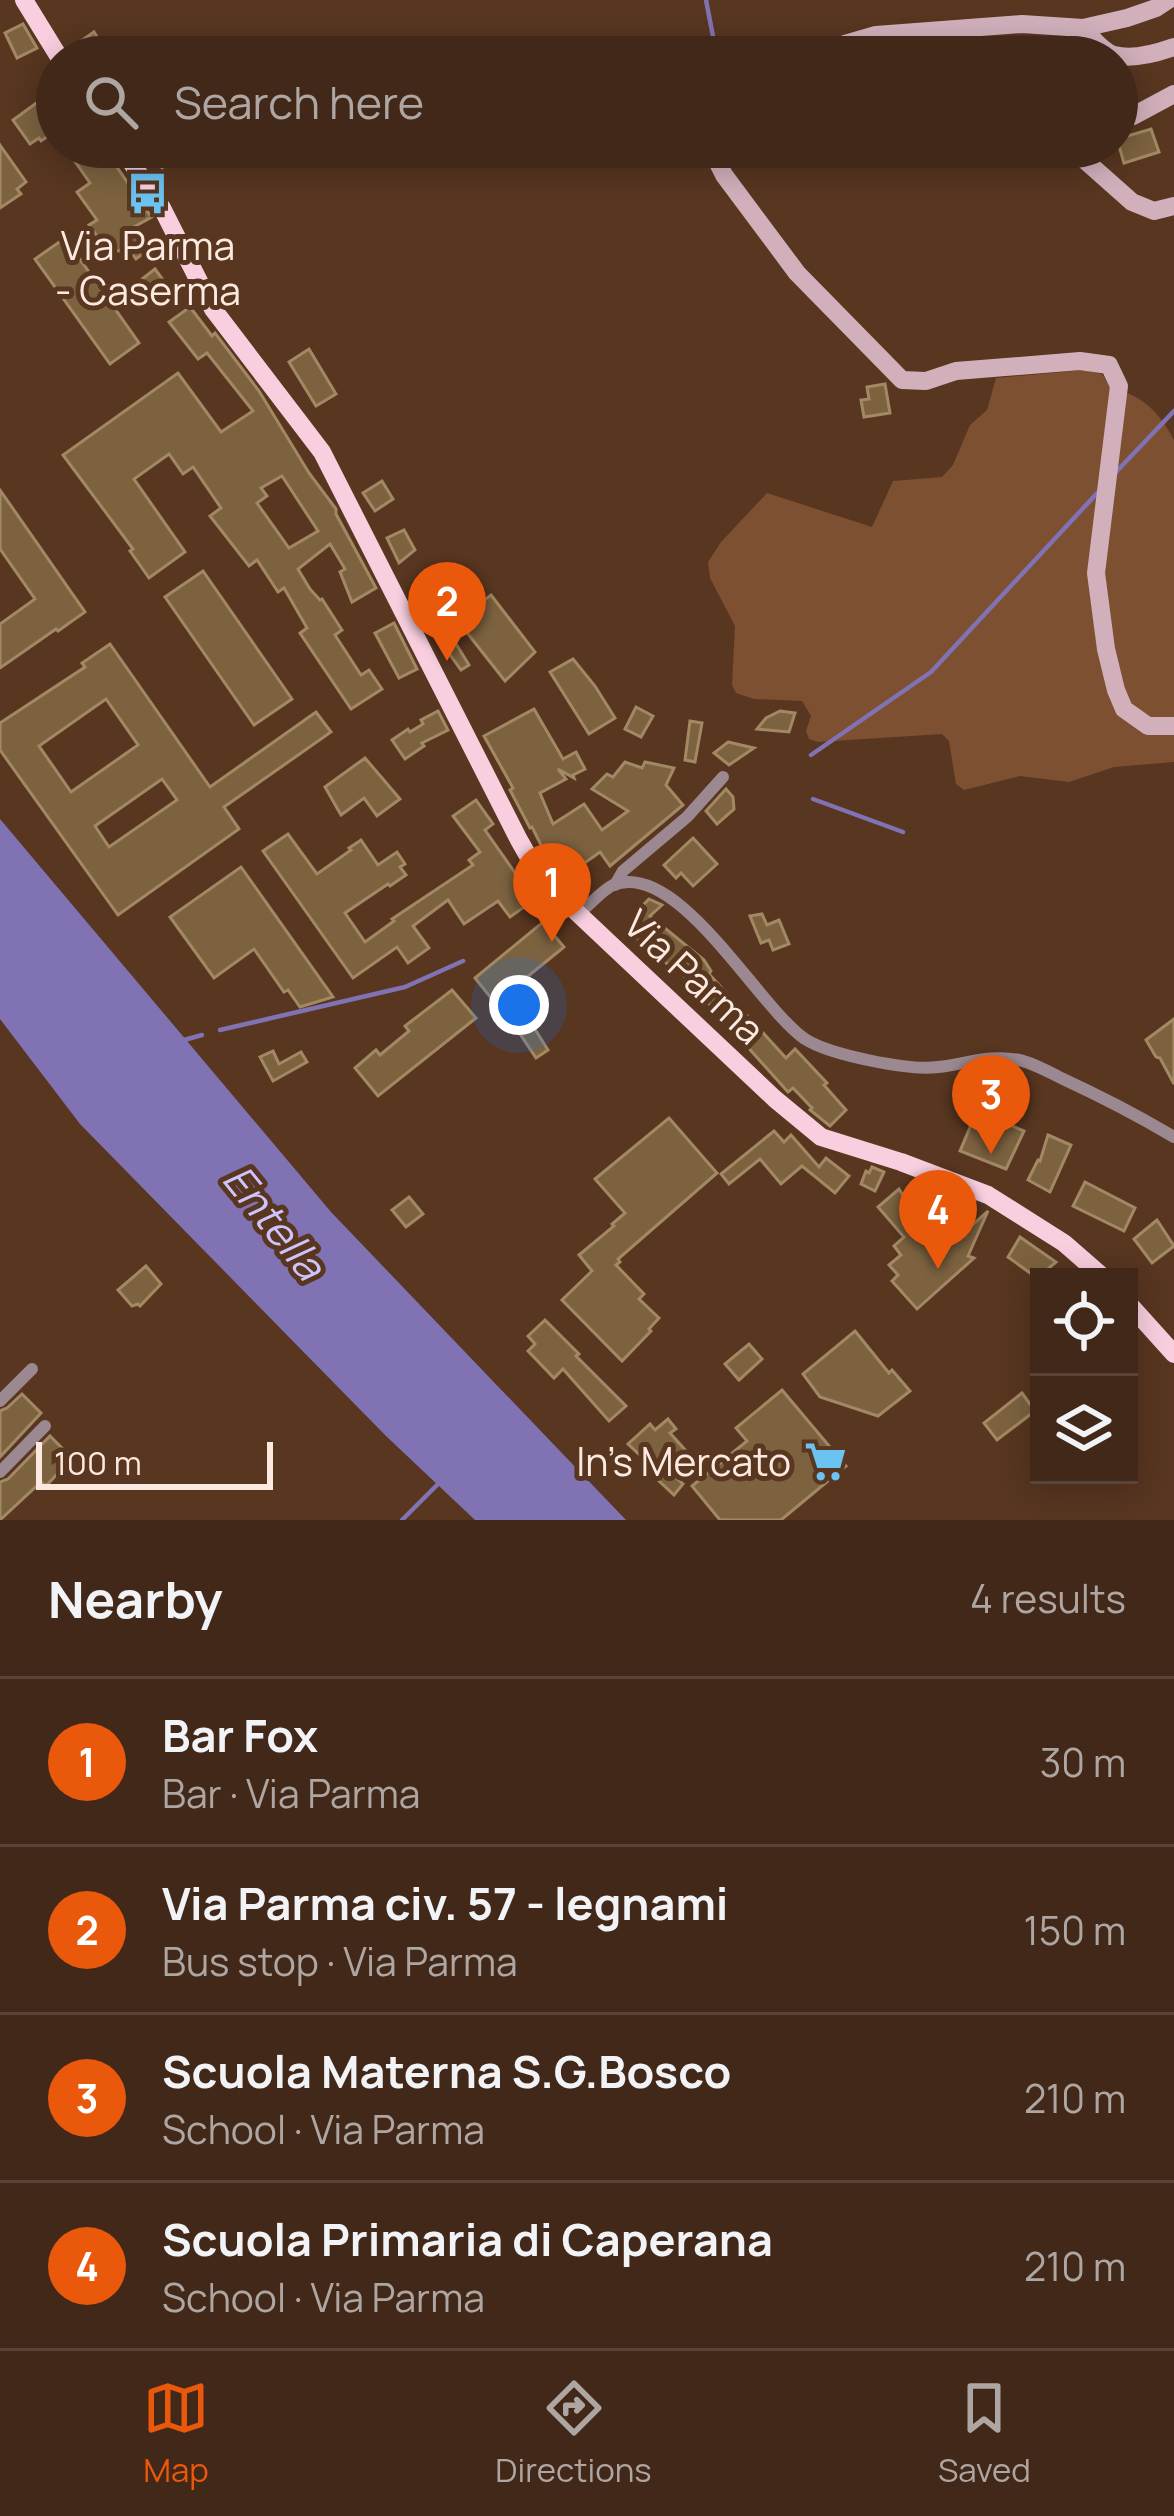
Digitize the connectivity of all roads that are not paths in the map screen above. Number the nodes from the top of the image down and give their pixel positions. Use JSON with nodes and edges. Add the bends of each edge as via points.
{"nodes":[{"id":1,"x":24,"y":0,"type":"edge"},
{"id":2,"x":1168,"y":0,"type":"edge"},
{"id":3,"x":1083,"y":28,"type":"junction"},
{"id":4,"x":46,"y":36,"type":"edge"},
{"id":5,"x":873,"y":36,"type":"edge"},
{"id":6,"x":1091,"y":36,"type":"edge"},
{"id":7,"x":1174,"y":47,"type":"edge"},
{"id":8,"x":1138,"y":54,"type":"edge"},
{"id":9,"x":1174,"y":94,"type":"edge"},
{"id":10,"x":1138,"y":113,"type":"edge"},
{"id":11,"x":135,"y":168,"type":"edge"},
{"id":12,"x":720,"y":168,"type":"edge"},
{"id":13,"x":1094,"y":168,"type":"edge"},
{"id":14,"x":1174,"y":206,"type":"edge"},
{"id":15,"x":1174,"y":726,"type":"edge"},
{"id":16,"x":724,"y":777,"type":"dead end"},
{"id":17,"x":615,"y":885,"type":"junction"},
{"id":18,"x":578,"y":914,"type":"junction"},
{"id":19,"x":1174,"y":1137,"type":"edge"},
{"id":20,"x":1093,"y":1268,"type":"edge"},
{"id":21,"x":1138,"y":1314,"type":"edge"},
{"id":22,"x":1174,"y":1354,"type":"edge"},
{"id":23,"x":32,"y":1369,"type":"dead end"},
{"id":24,"x":0,"y":1401,"type":"edge"},
{"id":25,"x":45,"y":1426,"type":"dead end"},
{"id":26,"x":0,"y":1472,"type":"edge"}],
"edges":[{"from":1,"to":4,"type":"main road"},
{"from":2,"to":3,"type":"street"},
{"from":3,"to":5,"type":"street","via":[[1022,24]]},
{"from":3,"to":6,"type":"street"},
{"from":7,"to":8,"type":"street"},
{"from":9,"to":10,"type":"street"},
{"from":11,"to":18,"type":"main road","name":"Via Parma","via":[[213,309],[322,452],[519,840]]},
{"from":12,"to":15,"type":"street","via":[[796,273],[902,380],[1080,361],[1109,365],[1119,386],[1096,573],[1106,649],[1124,709],[1148,726]]},
{"from":13,"to":14,"type":"street","via":[[1132,202],[1154,211]]},
{"from":16,"to":17,"type":"street"},
{"from":17,"to":18,"type":"street"},
{"from":17,"to":19,"type":"street","via":[[655,890],[694,915],[806,1040],[934,1068],[1024,1060]]},
{"from":18,"to":20,"type":"main road","name":"Via Parma","via":[[821,1137],[988,1195]]},
{"from":21,"to":22,"type":"main road"},
{"from":23,"to":24,"type":"street"},
{"from":25,"to":26,"type":"street"}]}
